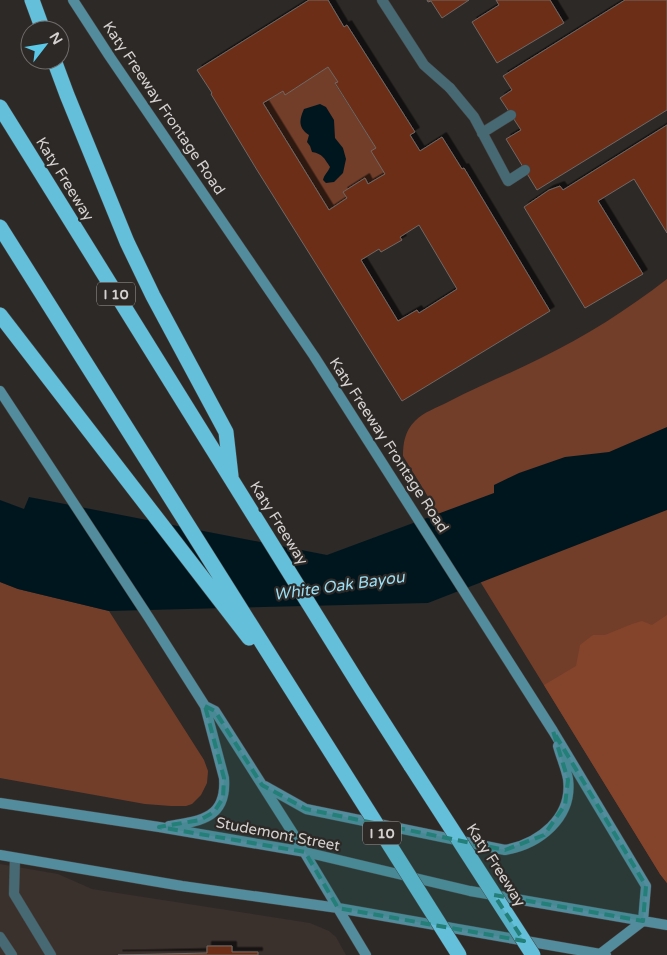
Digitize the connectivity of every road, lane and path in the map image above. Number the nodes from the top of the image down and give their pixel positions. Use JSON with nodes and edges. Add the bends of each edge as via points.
{"nodes":[{"id":1,"x":32,"y":0,"type":"edge"},
{"id":2,"x":74,"y":0,"type":"edge"},
{"id":3,"x":382,"y":0,"type":"edge"},
{"id":4,"x":39,"y":20,"type":"edge"},
{"id":5,"x":58,"y":70,"type":"edge"},
{"id":6,"x":0,"y":107,"type":"edge"},
{"id":7,"x":511,"y":115,"type":"dead end"},
{"id":8,"x":482,"y":132,"type":"junction"},
{"id":9,"x":526,"y":170,"type":"dead end"},
{"id":10,"x":0,"y":227,"type":"edge"},
{"id":11,"x":0,"y":315,"type":"edge"},
{"id":12,"x":0,"y":391,"type":"edge"},
{"id":13,"x":232,"y":480,"type":"junction"},
{"id":14,"x":205,"y":706,"type":"junction"},
{"id":15,"x":305,"y":711,"type":"junction"},
{"id":16,"x":553,"y":731,"type":"junction"},
{"id":17,"x":262,"y":784,"type":"junction"},
{"id":18,"x":0,"y":803,"type":"edge"},
{"id":19,"x":159,"y":827,"type":"junction"},
{"id":20,"x":305,"y":852,"type":"junction"},
{"id":21,"x":0,"y":855,"type":"edge"},
{"id":22,"x":15,"y":858,"type":"junction"},
{"id":23,"x":338,"y":908,"type":"junction"},
{"id":24,"x":643,"y":921,"type":"junction"},
{"id":25,"x":667,"y":925,"type":"edge"},
{"id":26,"x":603,"y":954,"type":"edge"},
{"id":27,"x":51,"y":955,"type":"edge"},
{"id":28,"x":366,"y":955,"type":"edge"},
{"id":29,"x":459,"y":955,"type":"edge"},
{"id":30,"x":533,"y":955,"type":"edge"}],
"edges":[{"from":1,"to":4,"type":"highway"},
{"from":2,"to":16,"type":"main road","name":"Katy Freeway Frontage Road","via":[[314,356]]},
{"from":3,"to":8,"type":"street","via":[[424,65],[450,88]]},
{"from":5,"to":13,"type":"highway","via":[[127,242],[226,432]]},
{"from":6,"to":13,"type":"highway","name":"Katy Freeway","number":"I 10"},
{"from":7,"to":8,"type":"street"},
{"from":8,"to":9,"type":"street","via":[[508,181]]},
{"from":10,"to":15,"type":"highway","number":"I 10"},
{"from":11,"to":15,"type":"highway"},
{"from":12,"to":14,"type":"main road"},
{"from":13,"to":30,"type":"highway","name":"Katy Freeway","number":"I 10","bridge":true},
{"from":14,"to":17,"type":"main road","via":[[215,711]]},
{"from":14,"to":19,"type":"main road","via":[[224,778],[223,798],[214,812],[200,820]]},
{"from":15,"to":29,"type":"highway","number":"I 10","bridge":true},
{"from":16,"to":17,"type":"main road","via":[[568,780],[565,805],[555,824],[544,835],[518,848],[505,850],[306,809]]},
{"from":16,"to":24,"type":"main road","name":"Katy Freeway Frontage Road","via":[[646,886]]},
{"from":17,"to":20,"type":"main road"},
{"from":18,"to":19,"type":"main road","name":"Studemont Street"},
{"from":19,"to":20,"type":"main road","name":"Studemont Street"},
{"from":20,"to":23,"type":"main road"},
{"from":20,"to":24,"type":"main road","name":"Studemont Street","via":[[470,891]]},
{"from":21,"to":22,"type":"main road"},
{"from":22,"to":23,"type":"main road"},
{"from":22,"to":27,"type":"street","via":[[14,894]]},
{"from":23,"to":26,"type":"main road"},
{"from":23,"to":28,"type":"main road"},
{"from":24,"to":25,"type":"main road","name":"Studemont Street"},
{"from":24,"to":26,"type":"main road"}]}
